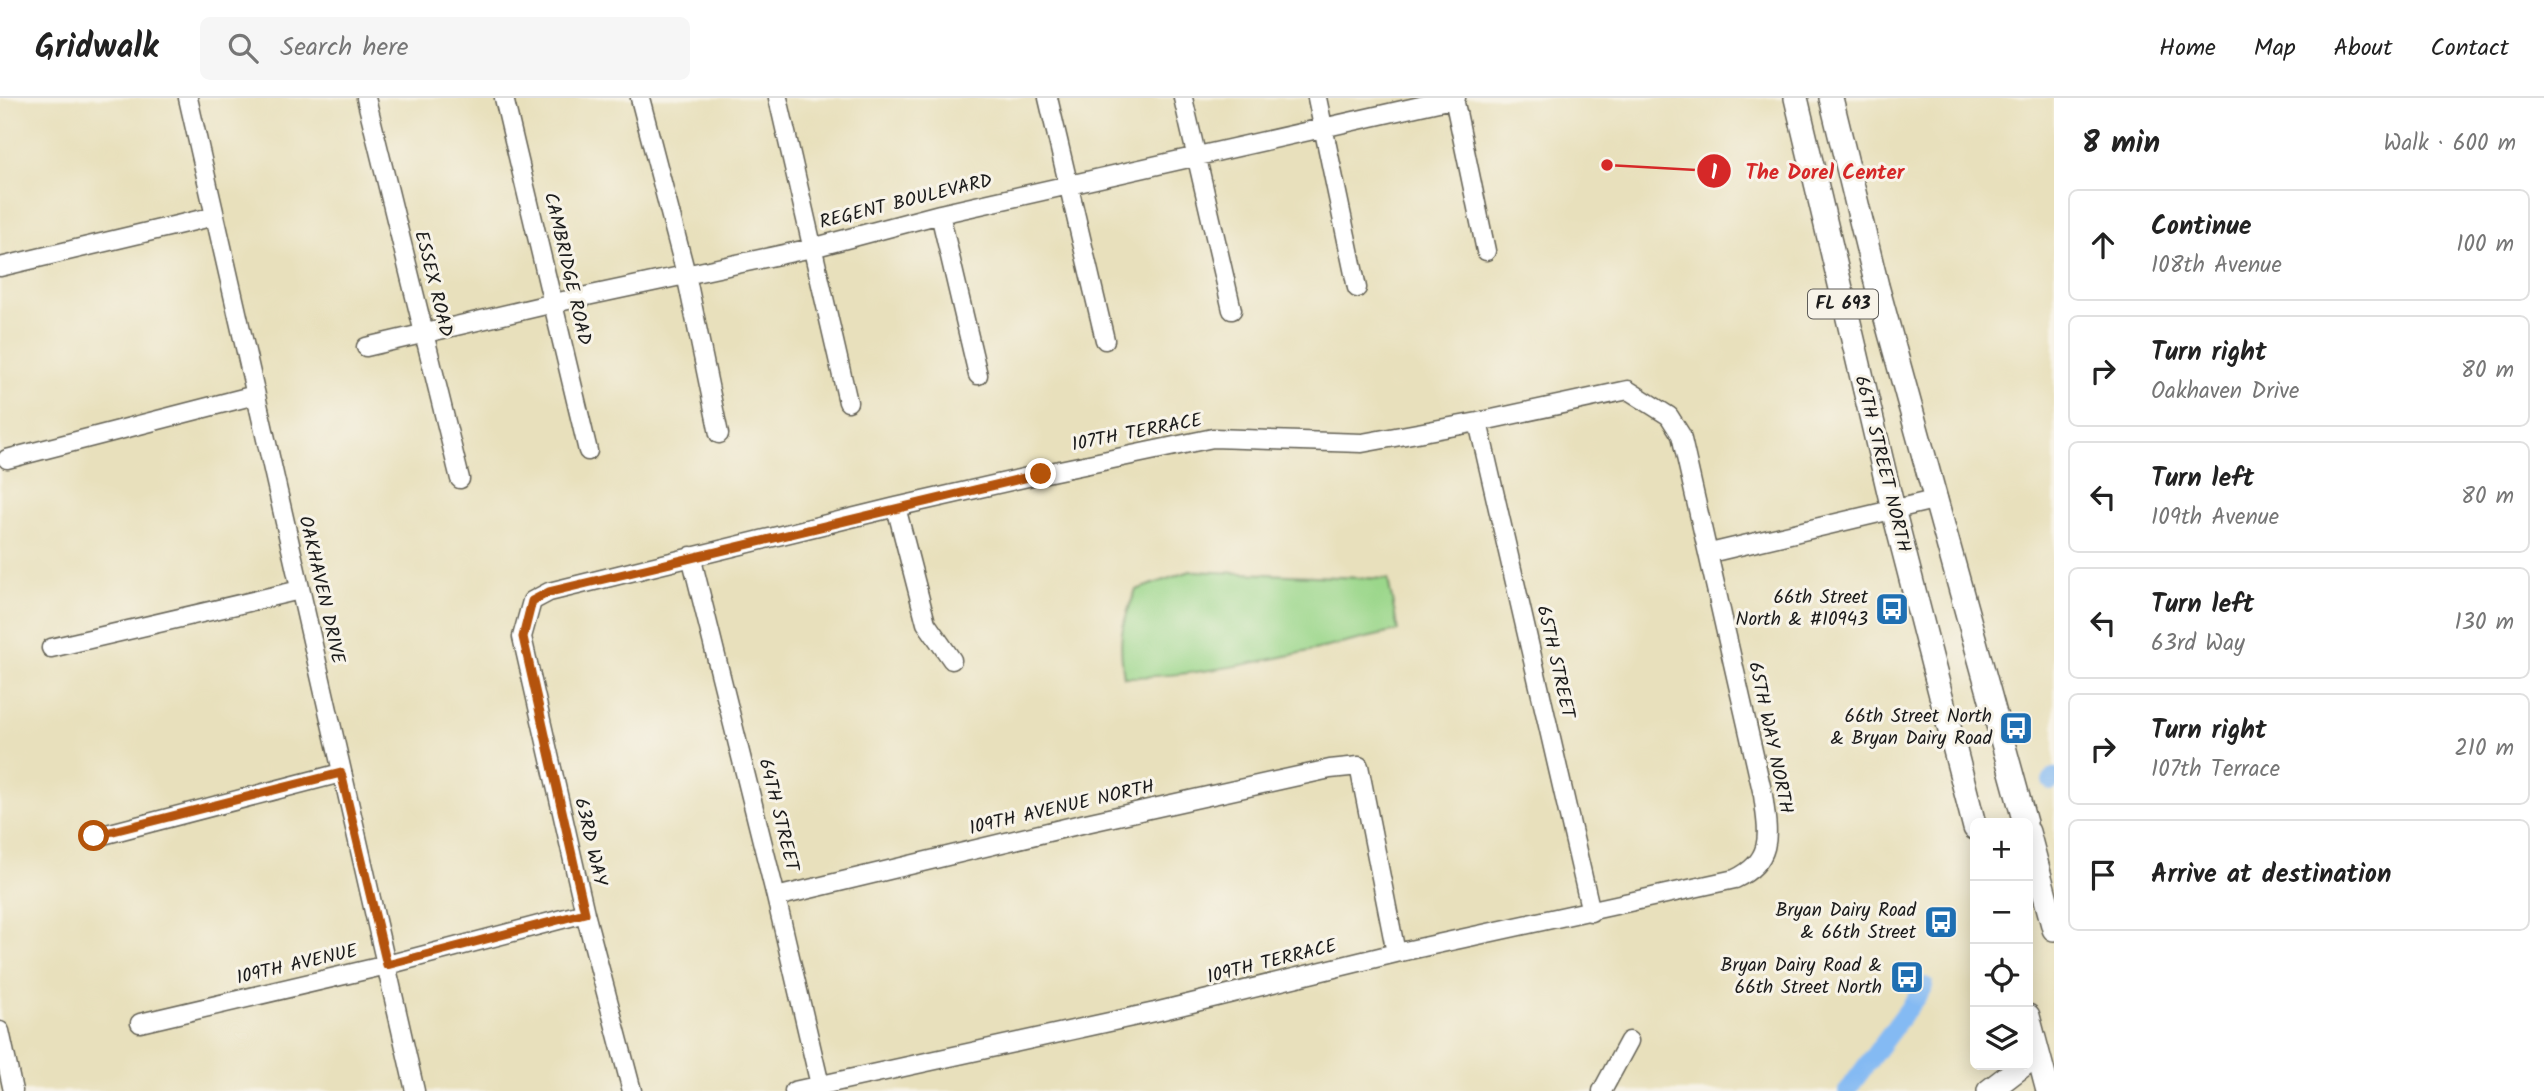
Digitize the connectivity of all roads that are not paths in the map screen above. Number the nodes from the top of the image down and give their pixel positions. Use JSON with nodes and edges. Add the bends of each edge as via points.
{"nodes":[{"id":1,"x":188,"y":98,"type":"edge"},
{"id":2,"x":366,"y":98,"type":"edge"},
{"id":3,"x":504,"y":98,"type":"edge"},
{"id":4,"x":640,"y":98,"type":"edge"},
{"id":5,"x":778,"y":98,"type":"edge"},
{"id":6,"x":1048,"y":98,"type":"edge"},
{"id":7,"x":1183,"y":98,"type":"edge"},
{"id":8,"x":1317,"y":98,"type":"edge"},
{"id":9,"x":1455,"y":98,"type":"edge"},
{"id":10,"x":1796,"y":98,"type":"edge"},
{"id":11,"x":1830,"y":98,"type":"edge"},
{"id":12,"x":1324,"y":129,"type":"junction"},
{"id":13,"x":1197,"y":157,"type":"junction"},
{"id":14,"x":1069,"y":185,"type":"junction"},
{"id":15,"x":940,"y":214,"type":"junction"},
{"id":16,"x":215,"y":216,"type":"junction"},
{"id":17,"x":812,"y":248,"type":"junction"},
{"id":18,"x":1486,"y":251,"type":"dead end"},
{"id":19,"x":0,"y":267,"type":"edge"},
{"id":20,"x":685,"y":274,"type":"junction"},
{"id":21,"x":1357,"y":288,"type":"dead end"},
{"id":22,"x":554,"y":303,"type":"junction"},
{"id":23,"x":1232,"y":310,"type":"dead end"},
{"id":24,"x":423,"y":333,"type":"junction"},
{"id":25,"x":1105,"y":340,"type":"dead end"},
{"id":26,"x":366,"y":347,"type":"dead end"},
{"id":27,"x":978,"y":375,"type":"dead end"},
{"id":28,"x":256,"y":395,"type":"junction"},
{"id":29,"x":848,"y":402,"type":"dead end"},
{"id":30,"x":1669,"y":416,"type":"joint"},
{"id":31,"x":1478,"y":422,"type":"junction"},
{"id":32,"x":719,"y":434,"type":"dead end"},
{"id":33,"x":588,"y":451,"type":"dead end"},
{"id":34,"x":7,"y":459,"type":"dead end"},
{"id":35,"x":460,"y":479,"type":"dead end"},
{"id":36,"x":1938,"y":499,"type":"junction"},
{"id":37,"x":896,"y":507,"type":"junction"},
{"id":38,"x":1893,"y":509,"type":"junction"},
{"id":39,"x":1710,"y":553,"type":"junction"},
{"id":40,"x":691,"y":556,"type":"junction"},
{"id":41,"x":300,"y":590,"type":"junction"},
{"id":42,"x":532,"y":601,"type":"joint"},
{"id":43,"x":51,"y":648,"type":"dead end"},
{"id":44,"x":952,"y":660,"type":"dead end"},
{"id":45,"x":341,"y":773,"type":"junction"},
{"id":46,"x":1972,"y":818,"type":"edge"},
{"id":47,"x":2024,"y":818,"type":"edge"},
{"id":48,"x":94,"y":836,"type":"dead end"},
{"id":49,"x":2033,"y":851,"type":"edge"},
{"id":50,"x":1757,"y":865,"type":"joint"},
{"id":51,"x":776,"y":897,"type":"junction"},
{"id":52,"x":1591,"y":912,"type":"junction"},
{"id":53,"x":585,"y":913,"type":"junction"},
{"id":54,"x":2054,"y":929,"type":"edge"},
{"id":55,"x":1396,"y":953,"type":"junction"},
{"id":56,"x":387,"y":965,"type":"junction"},
{"id":57,"x":140,"y":1023,"type":"dead end"},
{"id":58,"x":0,"y":1031,"type":"edge"},
{"id":59,"x":1629,"y":1041,"type":"dead end"},
{"id":60,"x":2036,"y":1056,"type":"edge"},
{"id":61,"x":820,"y":1085,"type":"junction"},
{"id":62,"x":13,"y":1091,"type":"edge"},
{"id":63,"x":415,"y":1091,"type":"edge"},
{"id":64,"x":632,"y":1091,"type":"edge"},
{"id":65,"x":794,"y":1091,"type":"edge"},
{"id":66,"x":1602,"y":1091,"type":"edge"},
{"id":67,"x":1989,"y":1091,"type":"edge"},
{"id":68,"x":2048,"y":1091,"type":"edge"}],
"edges":[{"from":1,"to":16,"type":"street","name":"OAKHAVEN DRIVE"},
{"from":2,"to":24,"type":"street","name":"ESSEX ROAD"},
{"from":3,"to":22,"type":"street","name":"CAMBRIDGE ROAD"},
{"from":4,"to":20,"type":"street"},
{"from":5,"to":17,"type":"street"},
{"from":6,"to":14,"type":"street"},
{"from":7,"to":13,"type":"street"},
{"from":8,"to":12,"type":"street"},
{"from":9,"to":12,"type":"street","name":"REGENT BOULEVARD"},
{"from":9,"to":18,"type":"street"},
{"from":10,"to":38,"type":"main road","name":"66TH STREET NORTH","number":"FL 693"},
{"from":11,"to":36,"type":"main road","number":"FL 693","via":[[1877,286]]},
{"from":12,"to":13,"type":"street","name":"REGENT BOULEVARD"},
{"from":12,"to":21,"type":"street"},
{"from":13,"to":14,"type":"street","name":"REGENT BOULEVARD"},
{"from":13,"to":23,"type":"street"},
{"from":14,"to":15,"type":"street","name":"REGENT BOULEVARD"},
{"from":14,"to":25,"type":"street"},
{"from":15,"to":17,"type":"street","name":"REGENT BOULEVARD"},
{"from":15,"to":27,"type":"street"},
{"from":16,"to":19,"type":"street"},
{"from":16,"to":28,"type":"street","name":"OAKHAVEN DRIVE"},
{"from":17,"to":20,"type":"street","name":"REGENT BOULEVARD"},
{"from":17,"to":29,"type":"street"},
{"from":20,"to":22,"type":"street","name":"REGENT BOULEVARD"},
{"from":20,"to":32,"type":"street"},
{"from":22,"to":24,"type":"street","name":"REGENT BOULEVARD"},
{"from":22,"to":33,"type":"street","name":"CAMBRIDGE ROAD"},
{"from":24,"to":26,"type":"street","name":"REGENT BOULEVARD"},
{"from":24,"to":35,"type":"street","name":"ESSEX ROAD"},
{"from":28,"to":34,"type":"street"},
{"from":28,"to":41,"type":"street","name":"OAKHAVEN DRIVE"},
{"from":30,"to":31,"type":"street","name":"107TH TERRACE","via":[[1628,390]]},
{"from":30,"to":39,"type":"street","name":"65TH WAY NORTH","via":[[1681,435]]},
{"from":31,"to":37,"type":"street","name":"107TH TERRACE","via":[[1362,443],[1213,438]]},
{"from":31,"to":52,"type":"street","name":"65TH STREET"},
{"from":36,"to":38,"type":"street"},
{"from":36,"to":47,"type":"main road","number":"FL 693"},
{"from":37,"to":40,"type":"street","name":"107TH TERRACE"},
{"from":37,"to":44,"type":"street","via":[[926,624]]},
{"from":38,"to":39,"type":"street"},
{"from":38,"to":46,"type":"main road","name":"66TH STREET NORTH","number":"FL 693"},
{"from":39,"to":50,"type":"street","name":"65TH WAY NORTH","via":[[1763,795],[1768,832]]},
{"from":40,"to":42,"type":"street","name":"107TH TERRACE","via":[[549,592]]},
{"from":40,"to":51,"type":"street","name":"64TH STREET"},
{"from":41,"to":43,"type":"street"},
{"from":41,"to":45,"type":"street","name":"OAKHAVEN DRIVE"},
{"from":42,"to":53,"type":"street","name":"63RD WAY","via":[[523,637]]},
{"from":45,"to":48,"type":"street"},
{"from":45,"to":56,"type":"street","name":"OAKHAVEN DRIVE"},
{"from":49,"to":54,"type":"main road"},
{"from":50,"to":52,"type":"street","name":"109TH TERRACE","via":[[1735,879]]},
{"from":51,"to":55,"type":"street","name":"109TH AVENUE NORTH","via":[[1086,823],[1359,766]]},
{"from":51,"to":61,"type":"street","name":"64TH STREET"},
{"from":52,"to":55,"type":"street","name":"109TH TERRACE"},
{"from":53,"to":56,"type":"street","name":"109TH AVENUE"},
{"from":53,"to":64,"type":"street","name":"63RD WAY"},
{"from":55,"to":61,"type":"street","name":"109TH TERRACE","via":[[1155,1012]]},
{"from":56,"to":57,"type":"street","name":"109TH AVENUE"},
{"from":56,"to":63,"type":"street","name":"OAKHAVEN DRIVE"},
{"from":58,"to":62,"type":"street"},
{"from":59,"to":66,"type":"street"},
{"from":60,"to":67,"type":"main road"},
{"from":60,"to":68,"type":"main road"},
{"from":61,"to":65,"type":"street","name":"109TH TERRACE"}]}
